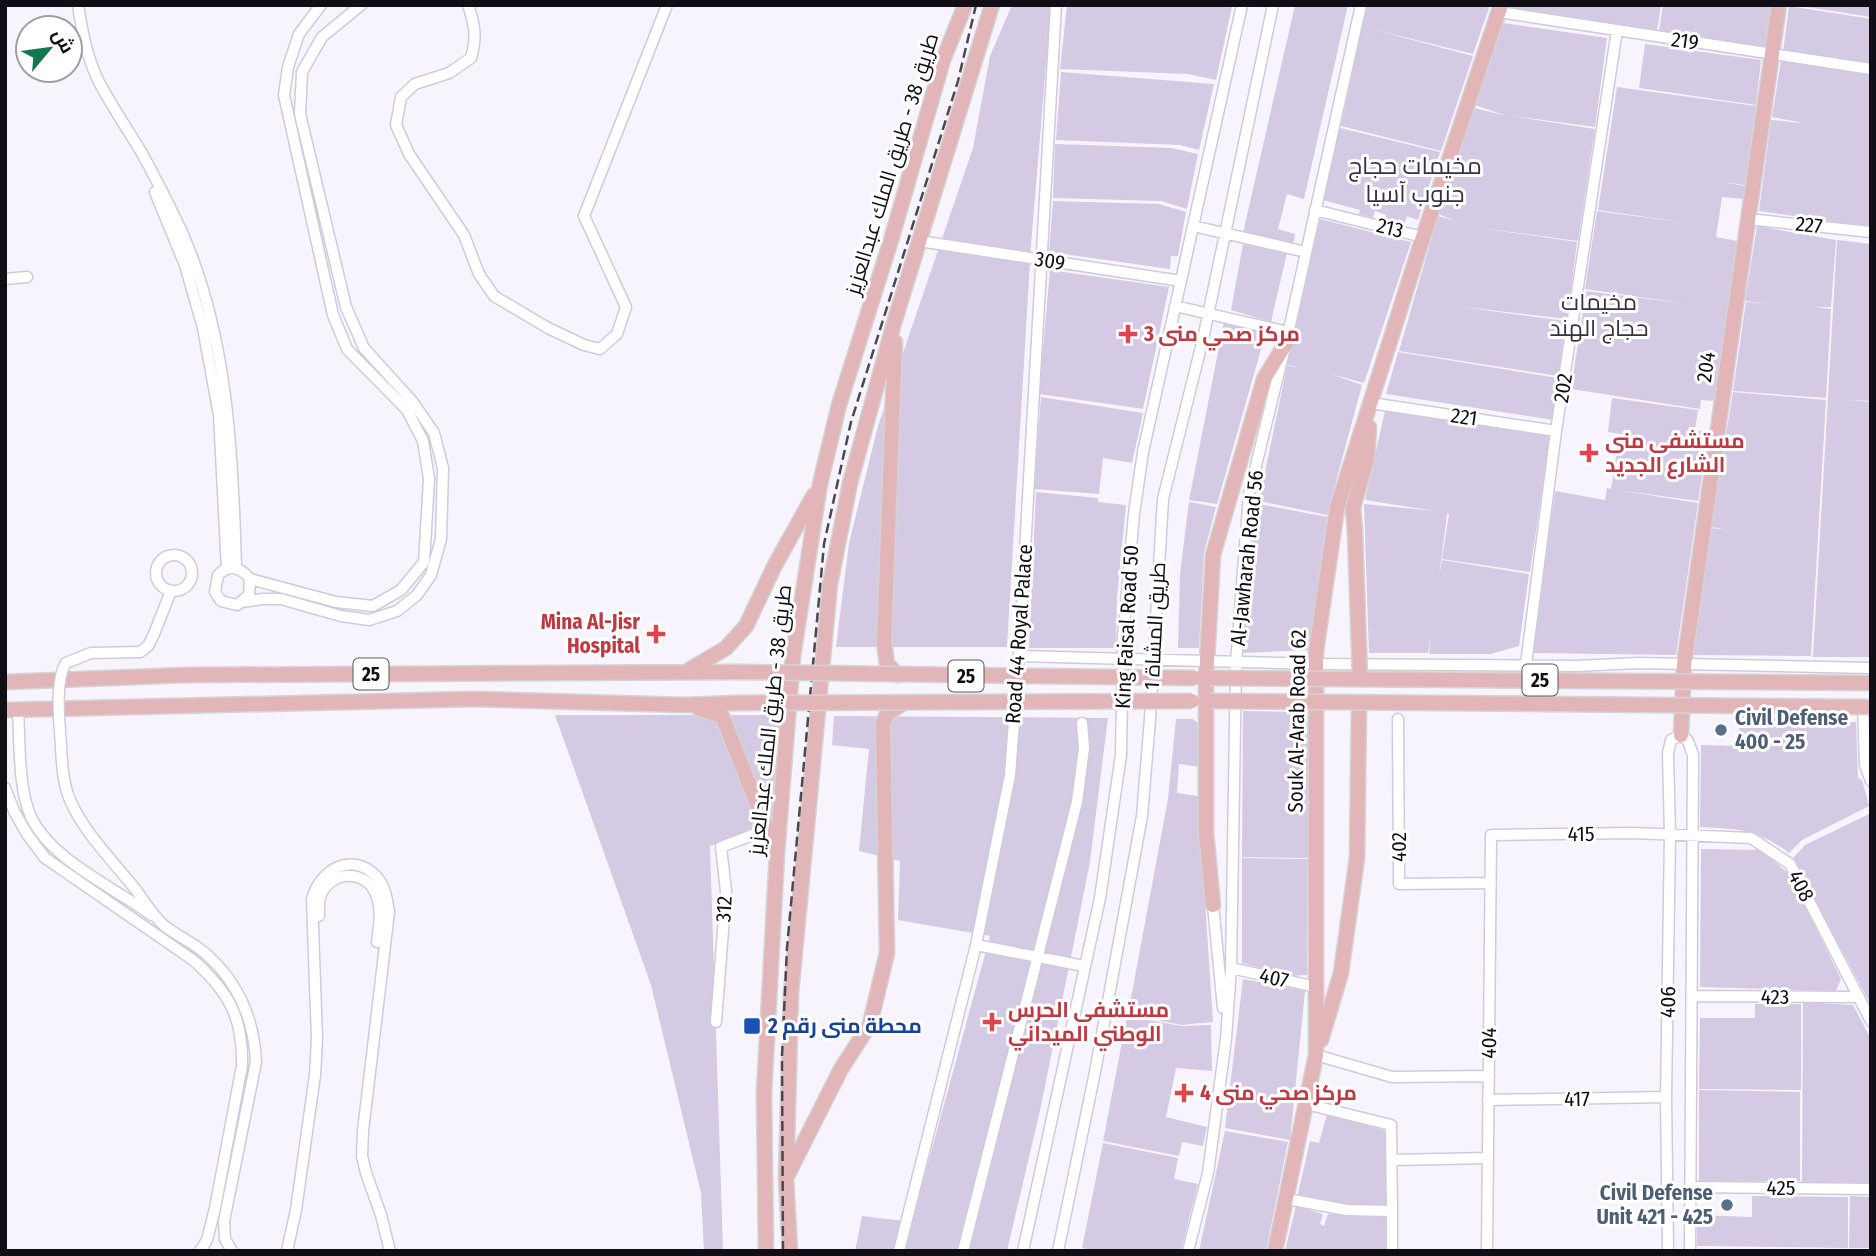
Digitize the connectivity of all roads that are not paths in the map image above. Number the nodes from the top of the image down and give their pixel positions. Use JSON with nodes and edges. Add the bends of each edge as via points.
{"nodes":[{"id":1,"x":75,"y":5,"type":"edge"},
{"id":2,"x":321,"y":5,"type":"edge"},
{"id":3,"x":361,"y":5,"type":"edge"},
{"id":4,"x":468,"y":5,"type":"edge"},
{"id":5,"x":667,"y":5,"type":"edge"},
{"id":6,"x":965,"y":5,"type":"edge"},
{"id":7,"x":992,"y":5,"type":"edge"},
{"id":8,"x":1056,"y":5,"type":"edge"},
{"id":9,"x":1242,"y":5,"type":"edge"},
{"id":10,"x":1273,"y":5,"type":"edge"},
{"id":11,"x":1361,"y":5,"type":"edge"},
{"id":12,"x":1779,"y":5,"type":"edge"},
{"id":13,"x":1500,"y":9,"type":"edge"},
{"id":14,"x":1617,"y":30,"type":"junction"},
{"id":15,"x":1772,"y":54,"type":"junction"},
{"id":16,"x":1871,"y":69,"type":"edge"},
{"id":17,"x":1315,"y":210,"type":"junction"},
{"id":18,"x":1748,"y":219,"type":"junction"},
{"id":19,"x":1193,"y":226,"type":"junction"},
{"id":20,"x":1871,"y":232,"type":"edge"},
{"id":21,"x":1224,"y":233,"type":"junction"},
{"id":22,"x":1423,"y":237,"type":"junction"},
{"id":23,"x":919,"y":241,"type":"junction"},
{"id":24,"x":1306,"y":252,"type":"junction"},
{"id":25,"x":1041,"y":260,"type":"junction"},
{"id":26,"x":27,"y":277,"type":"dead end"},
{"id":27,"x":5,"y":279,"type":"edge"},
{"id":28,"x":1181,"y":281,"type":"junction"},
{"id":29,"x":1175,"y":306,"type":"junction"},
{"id":30,"x":1208,"y":313,"type":"junction"},
{"id":31,"x":896,"y":318,"type":"junction"},
{"id":32,"x":1287,"y":337,"type":"junction"},
{"id":33,"x":1371,"y":403,"type":"junction"},
{"id":34,"x":1556,"y":430,"type":"junction"},
{"id":35,"x":820,"y":484,"type":"junction"},
{"id":36,"x":232,"y":568,"type":"junction"},
{"id":37,"x":192,"y":576,"type":"junction"},
{"id":38,"x":250,"y":579,"type":"junction"},
{"id":39,"x":215,"y":580,"type":"junction"},
{"id":40,"x":171,"y":591,"type":"junction"},
{"id":41,"x":242,"y":602,"type":"junction"},
{"id":42,"x":1019,"y":656,"type":"junction"},
{"id":43,"x":1123,"y":659,"type":"junction"},
{"id":44,"x":1153,"y":660,"type":"junction"},
{"id":45,"x":1207,"y":661,"type":"junction"},
{"id":46,"x":1236,"y":663,"type":"junction"},
{"id":47,"x":1316,"y":664,"type":"junction"},
{"id":48,"x":1526,"y":664,"type":"junction"},
{"id":49,"x":1684,"y":664,"type":"junction"},
{"id":50,"x":1871,"y":668,"type":"edge"},
{"id":51,"x":686,"y":671,"type":"junction"},
{"id":52,"x":898,"y":676,"type":"junction"},
{"id":53,"x":1204,"y":678,"type":"junction"},
{"id":54,"x":1360,"y":679,"type":"junction"},
{"id":55,"x":5,"y":682,"type":"edge"},
{"id":56,"x":1871,"y":682,"type":"edge"},
{"id":57,"x":1203,"y":701,"type":"junction"},
{"id":58,"x":1359,"y":703,"type":"junction"},
{"id":59,"x":902,"y":704,"type":"junction"},
{"id":60,"x":687,"y":705,"type":"junction"},
{"id":61,"x":1867,"y":706,"type":"edge"},
{"id":62,"x":9,"y":711,"type":"edge"},
{"id":63,"x":1398,"y":719,"type":"dead end"},
{"id":64,"x":1082,"y":723,"type":"dead end"},
{"id":65,"x":1681,"y":735,"type":"junction"},
{"id":66,"x":1871,"y":781,"type":"edge"},
{"id":67,"x":5,"y":788,"type":"edge"},
{"id":68,"x":768,"y":829,"type":"junction"},
{"id":69,"x":1670,"y":834,"type":"junction"},
{"id":70,"x":1491,"y":835,"type":"joint"},
{"id":71,"x":1692,"y":835,"type":"junction"},
{"id":72,"x":777,"y":853,"type":"junction"},
{"id":73,"x":1491,"y":883,"type":"junction"},
{"id":74,"x":1213,"y":905,"type":"joint"},
{"id":75,"x":164,"y":926,"type":"junction"},
{"id":76,"x":976,"y":945,"type":"junction"},
{"id":77,"x":1038,"y":958,"type":"junction"},
{"id":78,"x":1084,"y":966,"type":"junction"},
{"id":79,"x":1231,"y":968,"type":"junction"},
{"id":80,"x":1316,"y":987,"type":"junction"},
{"id":81,"x":1692,"y":996,"type":"junction"},
{"id":82,"x":1859,"y":997,"type":"junction"},
{"id":83,"x":1869,"y":1014,"type":"edge"},
{"id":84,"x":716,"y":1023,"type":"dead end"},
{"id":85,"x":1226,"y":1039,"type":"junction"},
{"id":86,"x":1317,"y":1055,"type":"junction"},
{"id":87,"x":1489,"y":1076,"type":"junction"},
{"id":88,"x":1666,"y":1097,"type":"junction"},
{"id":89,"x":1488,"y":1100,"type":"junction"},
{"id":90,"x":1306,"y":1104,"type":"junction"},
{"id":91,"x":1488,"y":1158,"type":"junction"},
{"id":92,"x":1393,"y":1160,"type":"junction"},
{"id":93,"x":786,"y":1179,"type":"junction"},
{"id":94,"x":1691,"y":1188,"type":"junction"},
{"id":95,"x":1871,"y":1189,"type":"edge"},
{"id":96,"x":1287,"y":1199,"type":"junction"},
{"id":97,"x":1392,"y":1211,"type":"junction"},
{"id":98,"x":201,"y":1251,"type":"edge"},
{"id":99,"x":230,"y":1251,"type":"edge"},
{"id":100,"x":287,"y":1251,"type":"edge"},
{"id":101,"x":293,"y":1251,"type":"edge"},
{"id":102,"x":384,"y":1251,"type":"edge"},
{"id":103,"x":390,"y":1251,"type":"edge"},
{"id":104,"x":766,"y":1251,"type":"edge"},
{"id":105,"x":790,"y":1251,"type":"edge"},
{"id":106,"x":898,"y":1251,"type":"edge"},
{"id":107,"x":963,"y":1251,"type":"edge"},
{"id":108,"x":1023,"y":1251,"type":"edge"},
{"id":109,"x":1058,"y":1251,"type":"edge"},
{"id":110,"x":1188,"y":1251,"type":"edge"},
{"id":111,"x":1275,"y":1251,"type":"edge"},
{"id":112,"x":1392,"y":1251,"type":"edge"},
{"id":113,"x":1487,"y":1251,"type":"edge"},
{"id":114,"x":1668,"y":1251,"type":"edge"},
{"id":115,"x":1690,"y":1251,"type":"edge"}],
"edges":[{"from":1,"to":36,"type":"street","via":[[84,60],[148,175],[185,265],[203,328],[219,415]]},
{"from":2,"to":38,"type":"street","via":[[299,34],[285,95],[333,315],[347,349],[407,410],[423,441],[429,479],[424,562],[401,590],[373,606],[336,602]]},
{"from":3,"to":41,"type":"street","via":[[322,37],[302,72],[300,114],[346,307],[364,348],[434,433],[443,468],[441,539],[431,575],[417,595],[397,611],[369,620],[281,599]]},
{"from":4,"to":5,"type":"street","via":[[475,25],[471,58],[449,73],[415,84],[401,97],[397,125],[409,154],[464,235],[479,274],[495,296],[548,328],[600,349],[617,334],[626,307],[584,216]]},
{"from":6,"to":35,"type":"main road","name":"طريق 38 - طريق الملك عبدالعزيز","via":[[943,60],[839,405]]},
{"from":7,"to":23,"type":"main road"},
{"from":8,"to":25,"type":"street","name":"Road 44 Royal Palace"},
{"from":9,"to":19,"type":"street","name":"King Faisal Road 50"},
{"from":10,"to":21,"type":"street","name":"طريق المشاة 1"},
{"from":11,"to":17,"type":"street","name":"Al-Jawharah Road 56"},
{"from":12,"to":15,"type":"main road","name":"204"},
{"from":13,"to":14,"type":"street","name":"219"},
{"from":13,"to":22,"type":"main road","name":"Souk Al-Arab Road 62"},
{"from":14,"to":15,"type":"street","name":"219"},
{"from":14,"to":34,"type":"street","name":"202"},
{"from":15,"to":16,"type":"street","name":"219"},
{"from":15,"to":18,"type":"main road","name":"204"},
{"from":17,"to":22,"type":"street","name":"213"},
{"from":17,"to":24,"type":"street","name":"Al-Jawharah Road 56"},
{"from":18,"to":20,"type":"street","name":"227"},
{"from":18,"to":49,"type":"main road","name":"204"},
{"from":19,"to":21,"type":"street"},
{"from":19,"to":28,"type":"street","name":"King Faisal Road 50"},
{"from":21,"to":24,"type":"street"},
{"from":21,"to":30,"type":"street","name":"طريق المشاة 1"},
{"from":22,"to":33,"type":"main road","name":"Souk Al-Arab Road 62"},
{"from":23,"to":25,"type":"street","name":"309"},
{"from":23,"to":31,"type":"main road"},
{"from":24,"to":32,"type":"street","name":"Al-Jawharah Road 56"},
{"from":25,"to":28,"type":"street","name":"309"},
{"from":25,"to":42,"type":"street","name":"Road 44 Royal Palace"},
{"from":26,"to":27,"type":"street"},
{"from":28,"to":29,"type":"street","name":"King Faisal Road 50"},
{"from":29,"to":30,"type":"street"},
{"from":29,"to":43,"type":"street","name":"King Faisal Road 50","via":[[1143,452]]},
{"from":30,"to":32,"type":"street"},
{"from":30,"to":44,"type":"street","name":"طريق المشاة 1","via":[[1163,499]]},
{"from":31,"to":52,"type":"main road","via":[[884,642],[887,664]]},
{"from":31,"to":93,"type":"main road","via":[[850,483],[830,584],[792,993]]},
{"from":32,"to":45,"type":"main road","via":[[1264,379],[1213,555]]},
{"from":32,"to":46,"type":"street","name":"Al-Jawharah Road 56","via":[[1249,494]]},
{"from":33,"to":34,"type":"street","name":"221"},
{"from":33,"to":47,"type":"main road","name":"Souk Al-Arab Road 62","via":[[1337,508]]},
{"from":33,"to":54,"type":"main road","bridge":true,"via":[[1367,458],[1353,508]]},
{"from":34,"to":48,"type":"street","name":"202"},
{"from":35,"to":51,"type":"main road","via":[[746,626],[726,648]]},
{"from":35,"to":72,"type":"main road","name":"طريق 38 - طريق الملك عبدالعزيز","via":[[793,656]]},
{"from":36,"to":38,"type":"street","via":[[242,570]]},
{"from":36,"to":39,"type":"street"},
{"from":37,"to":39,"type":"street"},
{"from":37,"to":40,"type":"street","via":[[185,588]]},
{"from":37,"to":40,"type":"street","via":[[192,567],[182,556],[167,556],[156,575]]},
{"from":38,"to":41,"type":"street","via":[[249,595]]},
{"from":39,"to":41,"type":"street","via":[[221,601]]},
{"from":40,"to":75,"type":"street","bridge":true,"via":[[148,646],[140,652],[91,653],[66,663],[60,688],[64,784],[71,802]]},
{"from":42,"to":43,"type":"street"},
{"from":42,"to":76,"type":"street","name":"Road 44 Royal Palace","via":[[1010,775]]},
{"from":43,"to":44,"type":"street"},
{"from":43,"to":78,"type":"street","name":"King Faisal Road 50","via":[[1121,755],[1100,898]]},
{"from":44,"to":45,"type":"street"},
{"from":44,"to":109,"type":"street","name":"طريق المشاة 1","via":[[1142,816]]},
{"from":45,"to":46,"type":"street"},
{"from":45,"to":53,"type":"main road"},
{"from":46,"to":47,"type":"street"},
{"from":46,"to":79,"type":"street","name":"Al-Jawharah Road 56"},
{"from":47,"to":48,"type":"street"},
{"from":47,"to":80,"type":"main road","name":"Souk Al-Arab Road 62"},
{"from":48,"to":49,"type":"street"},
{"from":49,"to":50,"type":"street"},
{"from":49,"to":65,"type":"main road","name":"204"},
{"from":51,"to":52,"type":"main road","number":"25","bridge":true},
{"from":51,"to":55,"type":"main road","number":"25","via":[[186,675]]},
{"from":52,"to":53,"type":"main road","number":"25","bridge":true},
{"from":53,"to":54,"type":"main road","number":"25","bridge":true},
{"from":53,"to":57,"type":"main road"},
{"from":54,"to":56,"type":"main road","number":"25","bridge":true},
{"from":57,"to":58,"type":"main road","number":"25","bridge":true},
{"from":57,"to":59,"type":"main road","number":"25","bridge":true},
{"from":57,"to":74,"type":"main road"},
{"from":58,"to":61,"type":"main road","number":"25","bridge":true},
{"from":58,"to":86,"type":"main road","via":[[1357,858],[1341,973]]},
{"from":59,"to":60,"type":"main road","number":"25","bridge":true},
{"from":59,"to":93,"type":"main road","via":[[887,714],[883,723],[887,953],[870,1024],[841,1069]]},
{"from":60,"to":62,"type":"main road","number":"25","via":[[474,699]]},
{"from":60,"to":68,"type":"main road","via":[[722,716]]},
{"from":61,"to":66,"type":"street","via":[[1865,765]]},
{"from":62,"to":75,"type":"street","via":[[30,815],[41,834]]},
{"from":63,"to":73,"type":"street","name":"402","via":[[1399,884]]},
{"from":64,"to":77,"type":"street","via":[[1084,748],[1077,802]]},
{"from":65,"to":69,"type":"street","name":"406","via":[[1671,740],[1668,752]]},
{"from":65,"to":71,"type":"street","name":"406","via":[[1693,755]]},
{"from":67,"to":98,"type":"street","via":[[26,834],[45,858],[193,960],[215,980],[238,1021],[242,1066],[215,1208]]},
{"from":68,"to":72,"type":"main road"},
{"from":68,"to":84,"type":"street","name":"312","via":[[721,847],[726,891]]},
{"from":69,"to":70,"type":"street","name":"415"},
{"from":69,"to":71,"type":"street","name":"408"},
{"from":69,"to":88,"type":"street","name":"406"},
{"from":70,"to":73,"type":"street","name":"404"},
{"from":71,"to":81,"type":"street","name":"406"},
{"from":71,"to":82,"type":"street","name":"408","via":[[1751,838],[1790,864]]},
{"from":72,"to":104,"type":"main road","name":"طريق 38 - طريق الملك عبدالعزيز","via":[[764,1093]]},
{"from":73,"to":87,"type":"street","name":"404"},
{"from":74,"to":85,"type":"street","name":"Al-Jawharah Road 56"},
{"from":75,"to":99,"type":"street","via":[[206,953],[235,986],[255,1040],[256,1062],[225,1221]]},
{"from":76,"to":77,"type":"street"},
{"from":76,"to":106,"type":"street","name":"Road 44 Royal Palace"},
{"from":77,"to":78,"type":"street"},
{"from":77,"to":107,"type":"street"},
{"from":78,"to":108,"type":"street","name":"King Faisal Road 50"},
{"from":79,"to":80,"type":"street","name":"407"},
{"from":79,"to":85,"type":"street","name":"Al-Jawharah Road 56"},
{"from":80,"to":86,"type":"main road","name":"Souk Al-Arab Road 62"},
{"from":81,"to":82,"type":"street","name":"423"},
{"from":81,"to":94,"type":"street","name":"406"},
{"from":82,"to":83,"type":"street","name":"408"},
{"from":85,"to":110,"type":"street","name":"Al-Jawharah Road 56","via":[[1208,1174]]},
{"from":86,"to":87,"type":"street","via":[[1392,1077]]},
{"from":86,"to":90,"type":"main road","name":"Souk Al-Arab Road 62"},
{"from":87,"to":89,"type":"street","name":"404"},
{"from":88,"to":89,"type":"street","name":"417"},
{"from":88,"to":114,"type":"street","name":"406"},
{"from":89,"to":91,"type":"street","name":"404"},
{"from":90,"to":92,"type":"street","via":[[1391,1125]]},
{"from":90,"to":96,"type":"main road","name":"Souk Al-Arab Road 62"},
{"from":91,"to":92,"type":"street"},
{"from":91,"to":113,"type":"street","name":"404"},
{"from":92,"to":97,"type":"street"},
{"from":93,"to":105,"type":"main road"},
{"from":94,"to":95,"type":"street","name":"425"},
{"from":94,"to":115,"type":"street","name":"406"},
{"from":96,"to":97,"type":"street","via":[[1348,1210]]},
{"from":96,"to":111,"type":"main road","name":"Souk Al-Arab Road 62"},
{"from":97,"to":112,"type":"street"},
{"from":98,"to":99,"type":"street","via":[[211,1246]]},
{"from":100,"to":103,"type":"street","via":[[315,1075],[312,899],[324,875],[338,866],[356,865],[375,875],[386,893],[389,912],[362,1156]]},
{"from":101,"to":102,"type":"street","via":[[321,1070],[319,899],[332,881],[358,876],[377,894],[380,910],[357,1144],[359,1171]]}]}
